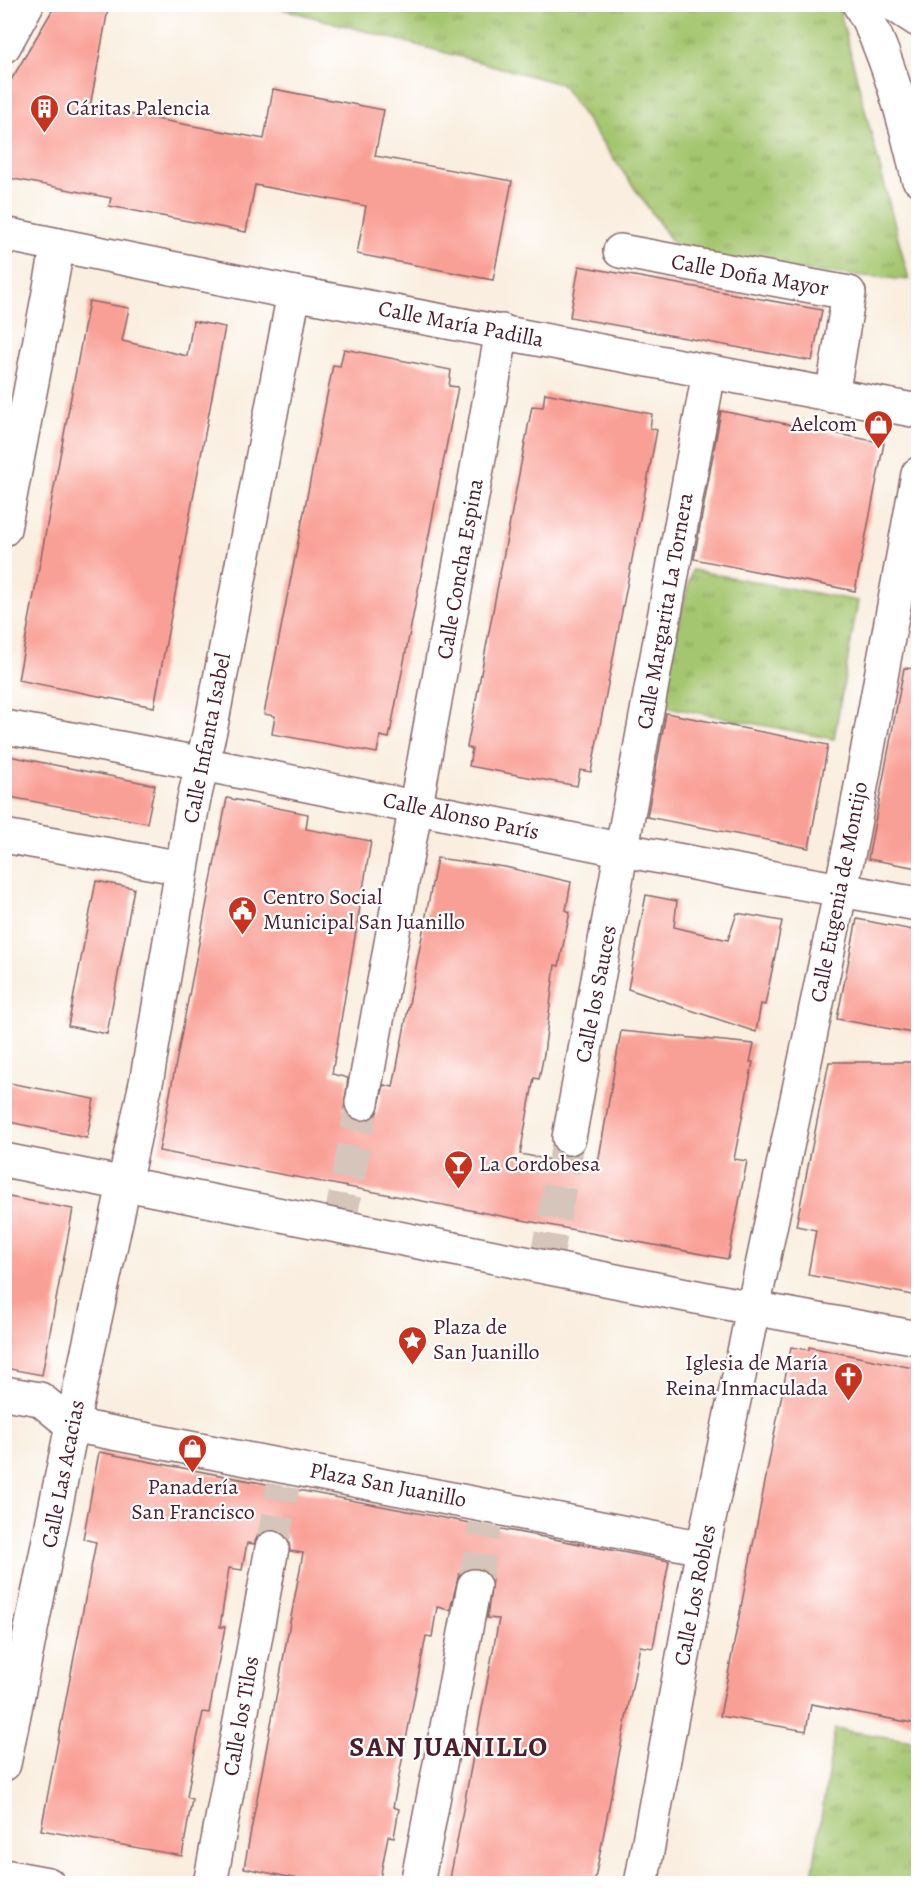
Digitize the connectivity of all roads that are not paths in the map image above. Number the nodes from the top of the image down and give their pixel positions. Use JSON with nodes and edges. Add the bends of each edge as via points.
{"nodes":[{"id":1,"x":27,"y":4,"type":"edge"},
{"id":2,"x":859,"y":4,"type":"edge"},
{"id":3,"x":893,"y":4,"type":"edge"},
{"id":4,"x":918,"y":20,"type":"edge"},
{"id":5,"x":4,"y":46,"type":"edge"},
{"id":6,"x":918,"y":79,"type":"edge"},
{"id":7,"x":903,"y":116,"type":"junction"},
{"id":8,"x":918,"y":178,"type":"edge"},
{"id":9,"x":4,"y":234,"type":"edge"},
{"id":10,"x":58,"y":244,"type":"junction"},
{"id":11,"x":620,"y":251,"type":"dead end"},
{"id":12,"x":294,"y":293,"type":"junction"},
{"id":13,"x":502,"y":331,"type":"junction"},
{"id":14,"x":709,"y":372,"type":"junction"},
{"id":15,"x":832,"y":396,"type":"junction"},
{"id":16,"x":918,"y":411,"type":"edge"},
{"id":17,"x":13,"y":438,"type":"edge"},
{"id":18,"x":918,"y":474,"type":"edge"},
{"id":19,"x":4,"y":529,"type":"edge"},
{"id":20,"x":4,"y":727,"type":"edge"},
{"id":21,"x":202,"y":765,"type":"junction"},
{"id":22,"x":418,"y":806,"type":"junction"},
{"id":23,"x":4,"y":836,"type":"edge"},
{"id":24,"x":623,"y":849,"type":"junction"},
{"id":25,"x":182,"y":868,"type":"junction"},
{"id":26,"x":840,"y":889,"type":"junction"},
{"id":27,"x":918,"y":904,"type":"edge"},
{"id":28,"x":362,"y":1102,"type":"tunnel mouth"},
{"id":29,"x":569,"y":1138,"type":"tunnel mouth"},
{"id":30,"x":4,"y":1160,"type":"edge"},
{"id":31,"x":123,"y":1184,"type":"junction"},
{"id":32,"x":752,"y":1308,"type":"junction"},
{"id":33,"x":918,"y":1338,"type":"edge"},
{"id":34,"x":4,"y":1393,"type":"edge"},
{"id":35,"x":72,"y":1425,"type":"junction"},
{"id":36,"x":272,"y":1548,"type":"tunnel mouth"},
{"id":37,"x":703,"y":1548,"type":"junction"},
{"id":38,"x":474,"y":1586,"type":"tunnel mouth"},
{"id":39,"x":4,"y":1764,"type":"edge"},
{"id":40,"x":4,"y":1876,"type":"edge"},
{"id":41,"x":48,"y":1884,"type":"edge"},
{"id":42,"x":210,"y":1884,"type":"edge"},
{"id":43,"x":417,"y":1884,"type":"edge"},
{"id":44,"x":641,"y":1884,"type":"edge"}],
"edges":[{"from":1,"to":5,"type":"street"},
{"from":2,"to":7,"type":"street"},
{"from":3,"to":4,"type":"street"},
{"from":6,"to":7,"type":"street","via":[[907,97]]},
{"from":7,"to":8,"type":"street"},
{"from":9,"to":10,"type":"street","name":"Calle María Padilla"},
{"from":10,"to":12,"type":"street","name":"Calle María Padilla"},
{"from":10,"to":17,"type":"street"},
{"from":11,"to":15,"type":"street","name":"Calle Doña Mayor","via":[[849,293]]},
{"from":12,"to":13,"type":"street","name":"Calle María Padilla"},
{"from":12,"to":21,"type":"street","name":"Calle Infanta Isabel"},
{"from":13,"to":14,"type":"street","name":"Calle María Padilla"},
{"from":13,"to":22,"type":"street","name":"Calle Concha Espina"},
{"from":14,"to":15,"type":"street","name":"Calle María Padilla"},
{"from":14,"to":24,"type":"street","name":"Calle Margarita La Tornera"},
{"from":15,"to":16,"type":"street","name":"Calle María Padilla"},
{"from":17,"to":19,"type":"street"},
{"from":18,"to":26,"type":"street","name":"Calle Eugenia de Montijo"},
{"from":20,"to":21,"type":"street","name":"Calle Alonso París"},
{"from":21,"to":22,"type":"street","name":"Calle Alonso París"},
{"from":21,"to":25,"type":"street","name":"Calle Infanta Isabel"},
{"from":22,"to":24,"type":"street","name":"Calle Alonso París"},
{"from":22,"to":28,"type":"street","name":"Calle Concha Espina"},
{"from":23,"to":25,"type":"street"},
{"from":24,"to":26,"type":"street","name":"Calle Alonso París"},
{"from":24,"to":29,"type":"street","name":"Calle los Sauces"},
{"from":25,"to":31,"type":"street","name":"Calle Infanta Isabel","via":[[147,1078]]},
{"from":26,"to":27,"type":"street","name":"Calle Alonso París"},
{"from":26,"to":32,"type":"street","name":"Calle Eugenia de Montijo"},
{"from":30,"to":31,"type":"street"},
{"from":31,"to":32,"type":"street"},
{"from":31,"to":35,"type":"street","name":"Calle Las Acacias"},
{"from":32,"to":33,"type":"street"},
{"from":32,"to":37,"type":"street","name":"Calle Los Robles"},
{"from":34,"to":35,"type":"street","via":[[40,1399]]},
{"from":35,"to":37,"type":"street","name":"Plaza San Juanillo","via":[[285,1476],[487,1514]]},
{"from":35,"to":39,"type":"street","name":"Calle Las Acacias"},
{"from":36,"to":42,"type":"street","name":"Calle los Tilos"},
{"from":37,"to":44,"type":"street","name":"Calle Los Robles"},
{"from":38,"to":43,"type":"street"},
{"from":40,"to":41,"type":"street"}]}
